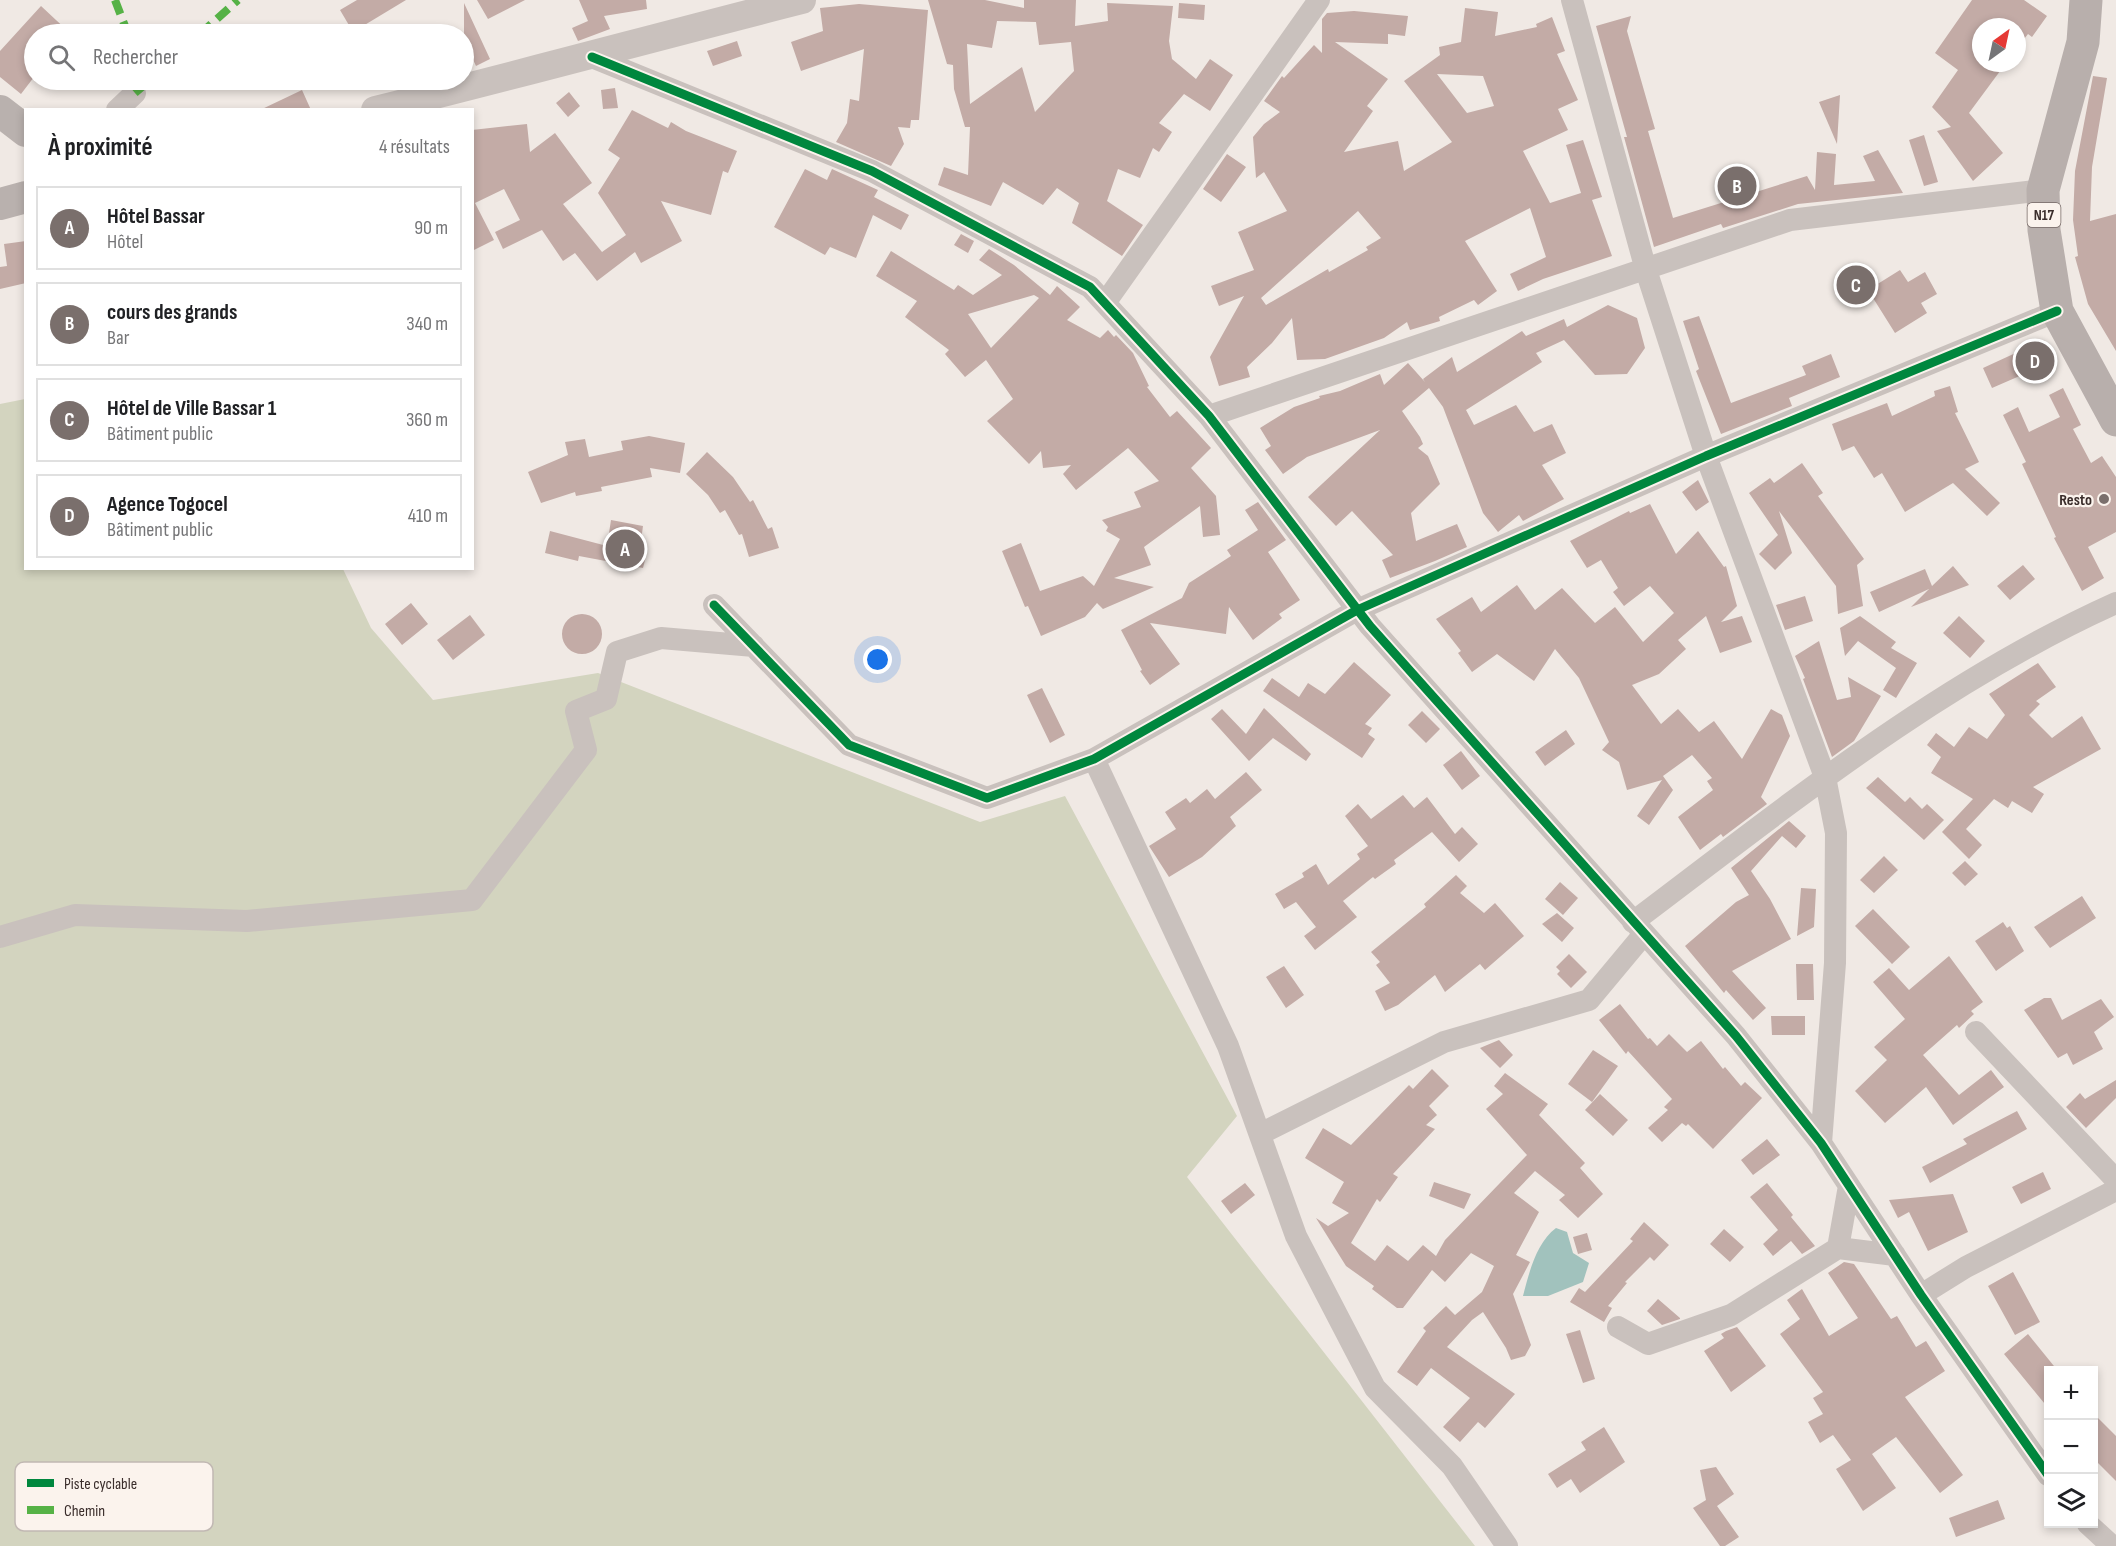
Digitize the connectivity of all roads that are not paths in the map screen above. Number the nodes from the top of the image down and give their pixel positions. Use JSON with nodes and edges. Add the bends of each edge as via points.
{"nodes":[{"id":1,"x":802,"y":0,"type":"edge"},
{"id":2,"x":1319,"y":0,"type":"edge"},
{"id":3,"x":1572,"y":0,"type":"edge"},
{"id":4,"x":2086,"y":0,"type":"edge"},
{"id":5,"x":592,"y":57,"type":"junction"},
{"id":6,"x":474,"y":86,"type":"edge"},
{"id":7,"x":457,"y":90,"type":"edge"},
{"id":8,"x":135,"y":93,"type":"dead end"},
{"id":9,"x":119,"y":108,"type":"edge"},
{"id":10,"x":383,"y":108,"type":"edge"},
{"id":11,"x":0,"y":111,"type":"edge"},
{"id":12,"x":24,"y":129,"type":"edge"},
{"id":13,"x":2043,"y":190,"type":"junction"},
{"id":14,"x":24,"y":198,"type":"edge"},
{"id":15,"x":0,"y":204,"type":"edge"},
{"id":16,"x":1646,"y":270,"type":"junction"},
{"id":17,"x":1105,"y":303,"type":"junction"},
{"id":18,"x":2057,"y":312,"type":"junction"},
{"id":19,"x":1209,"y":416,"type":"junction"},
{"id":20,"x":2116,"y":420,"type":"edge"},
{"id":21,"x":1706,"y":456,"type":"junction"},
{"id":22,"x":2116,"y":603,"type":"edge"},
{"id":23,"x":714,"y":605,"type":"dead end"},
{"id":24,"x":1357,"y":610,"type":"junction"},
{"id":25,"x":754,"y":646,"type":"junction"},
{"id":26,"x":1094,"y":759,"type":"junction"},
{"id":27,"x":1825,"y":777,"type":"junction"},
{"id":28,"x":1639,"y":928,"type":"junction"},
{"id":29,"x":0,"y":937,"type":"edge"},
{"id":30,"x":1976,"y":1032,"type":"dead end"},
{"id":31,"x":1260,"y":1134,"type":"junction"},
{"id":32,"x":1821,"y":1143,"type":"junction"},
{"id":33,"x":2116,"y":1180,"type":"edge"},
{"id":34,"x":1849,"y":1186,"type":"junction"},
{"id":35,"x":2116,"y":1190,"type":"edge"},
{"id":36,"x":1838,"y":1248,"type":"junction"},
{"id":37,"x":1895,"y":1255,"type":"junction"},
{"id":38,"x":1921,"y":1294,"type":"junction"},
{"id":39,"x":1618,"y":1327,"type":"dead end"},
{"id":40,"x":2048,"y":1474,"type":"edge"},
{"id":41,"x":2092,"y":1528,"type":"edge"},
{"id":42,"x":1507,"y":1546,"type":"edge"},
{"id":43,"x":2112,"y":1546,"type":"edge"}],
"edges":[{"from":1,"to":5,"type":"street"},
{"from":2,"to":17,"type":"street"},
{"from":3,"to":16,"type":"street"},
{"from":4,"to":13,"type":"main road","number":"N17","via":[[2083,42]]},
{"from":5,"to":6,"type":"street"},
{"from":5,"to":17,"type":"street","via":[[872,171],[1090,287]]},
{"from":7,"to":10,"type":"street"},
{"from":8,"to":9,"type":"street"},
{"from":11,"to":12,"type":"main road"},
{"from":13,"to":16,"type":"street","via":[[1790,220]]},
{"from":13,"to":18,"type":"main road","number":"N17","via":[[2044,230]]},
{"from":14,"to":15,"type":"main road"},
{"from":16,"to":19,"type":"street"},
{"from":16,"to":21,"type":"street"},
{"from":17,"to":19,"type":"street"},
{"from":18,"to":20,"type":"main road","number":"N17"},
{"from":18,"to":21,"type":"street"},
{"from":19,"to":24,"type":"street"},
{"from":21,"to":24,"type":"street"},
{"from":21,"to":27,"type":"street"},
{"from":22,"to":27,"type":"street","via":[[2055,630]]},
{"from":23,"to":25,"type":"street"},
{"from":24,"to":26,"type":"street"},
{"from":24,"to":28,"type":"street"},
{"from":25,"to":26,"type":"street","via":[[849,745],[987,798]]},
{"from":25,"to":29,"type":"street","via":[[661,638],[617,652],[606,699],[576,711],[586,750],[472,900],[247,921],[75,915]]},
{"from":26,"to":31,"type":"street","via":[[1228,1046]]},
{"from":27,"to":28,"type":"street"},
{"from":27,"to":32,"type":"street","via":[[1836,833],[1835,963]]},
{"from":28,"to":31,"type":"street","via":[[1589,1000],[1444,1042]]},
{"from":28,"to":32,"type":"street","via":[[1736,1036]]},
{"from":30,"to":33,"type":"street"},
{"from":31,"to":42,"type":"street","via":[[1296,1236],[1375,1388],[1452,1466]]},
{"from":32,"to":34,"type":"street"},
{"from":34,"to":36,"type":"street"},
{"from":34,"to":37,"type":"street"},
{"from":35,"to":38,"type":"street"},
{"from":36,"to":37,"type":"street"},
{"from":36,"to":39,"type":"street","via":[[1731,1315],[1648,1344]]},
{"from":37,"to":38,"type":"street"},
{"from":38,"to":40,"type":"street"},
{"from":41,"to":43,"type":"street"}]}
